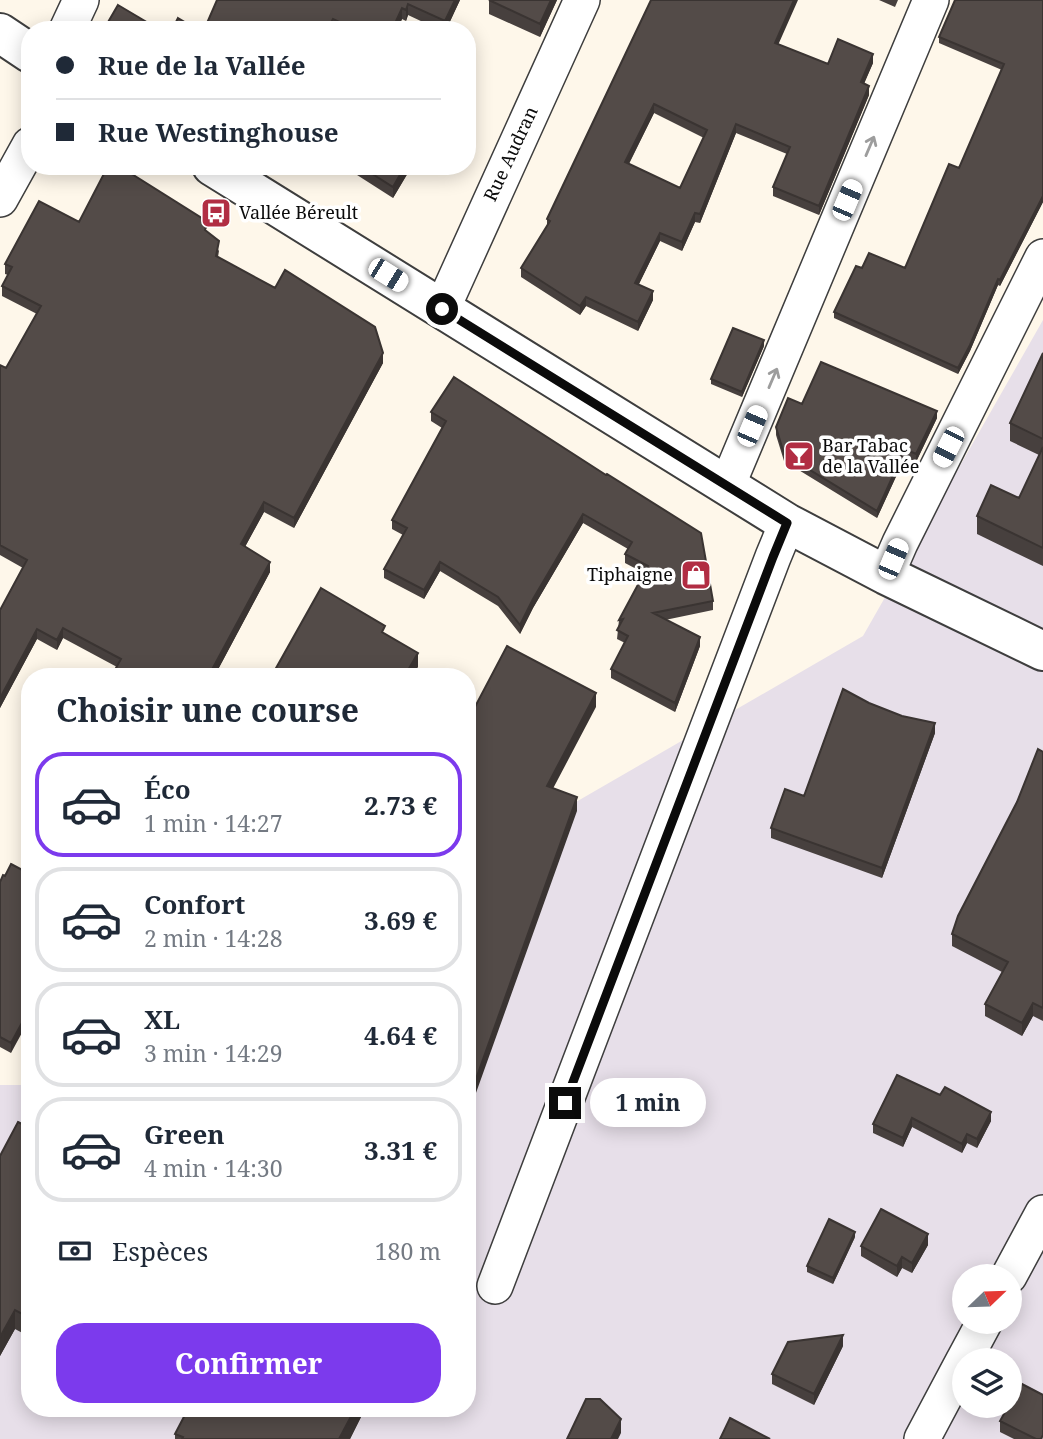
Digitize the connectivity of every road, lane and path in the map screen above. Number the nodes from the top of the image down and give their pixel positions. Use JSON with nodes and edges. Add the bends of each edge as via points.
{"nodes":[{"id":1,"x":80,"y":0,"type":"edge"},
{"id":2,"x":582,"y":0,"type":"edge"},
{"id":3,"x":931,"y":0,"type":"edge"},
{"id":4,"x":71,"y":21,"type":"edge"},
{"id":5,"x":0,"y":33,"type":"edge"},
{"id":6,"x":21,"y":47,"type":"edge"},
{"id":7,"x":21,"y":161,"type":"edge"},
{"id":8,"x":226,"y":175,"type":"edge"},
{"id":9,"x":0,"y":199,"type":"edge"},
{"id":10,"x":1043,"y":257,"type":"edge"},
{"id":11,"x":442,"y":309,"type":"junction"},
{"id":12,"x":727,"y":486,"type":"junction"},
{"id":13,"x":787,"y":523,"type":"junction"},
{"id":14,"x":886,"y":575,"type":"junction"},
{"id":15,"x":1043,"y":651,"type":"edge"},
{"id":16,"x":1043,"y":1213,"type":"edge"},
{"id":17,"x":1015,"y":1264,"type":"edge"},
{"id":18,"x":495,"y":1286,"type":"dead end"},
{"id":19,"x":952,"y":1383,"type":"edge"},
{"id":20,"x":922,"y":1439,"type":"edge"}],
"edges":[{"from":1,"to":4,"type":"street"},
{"from":2,"to":11,"type":"street","name":"Rue Audran"},
{"from":12,"to":3,"type":"street","one_way":true},
{"from":5,"to":6,"type":"street"},
{"from":7,"to":9,"type":"street"},
{"from":8,"to":11,"type":"street"},
{"from":10,"to":14,"type":"street"},
{"from":11,"to":12,"type":"street"},
{"from":12,"to":13,"type":"street"},
{"from":13,"to":14,"type":"street"},
{"from":13,"to":18,"type":"street"},
{"from":14,"to":15,"type":"street"},
{"from":16,"to":17,"type":"street"},
{"from":19,"to":20,"type":"street"}]}
